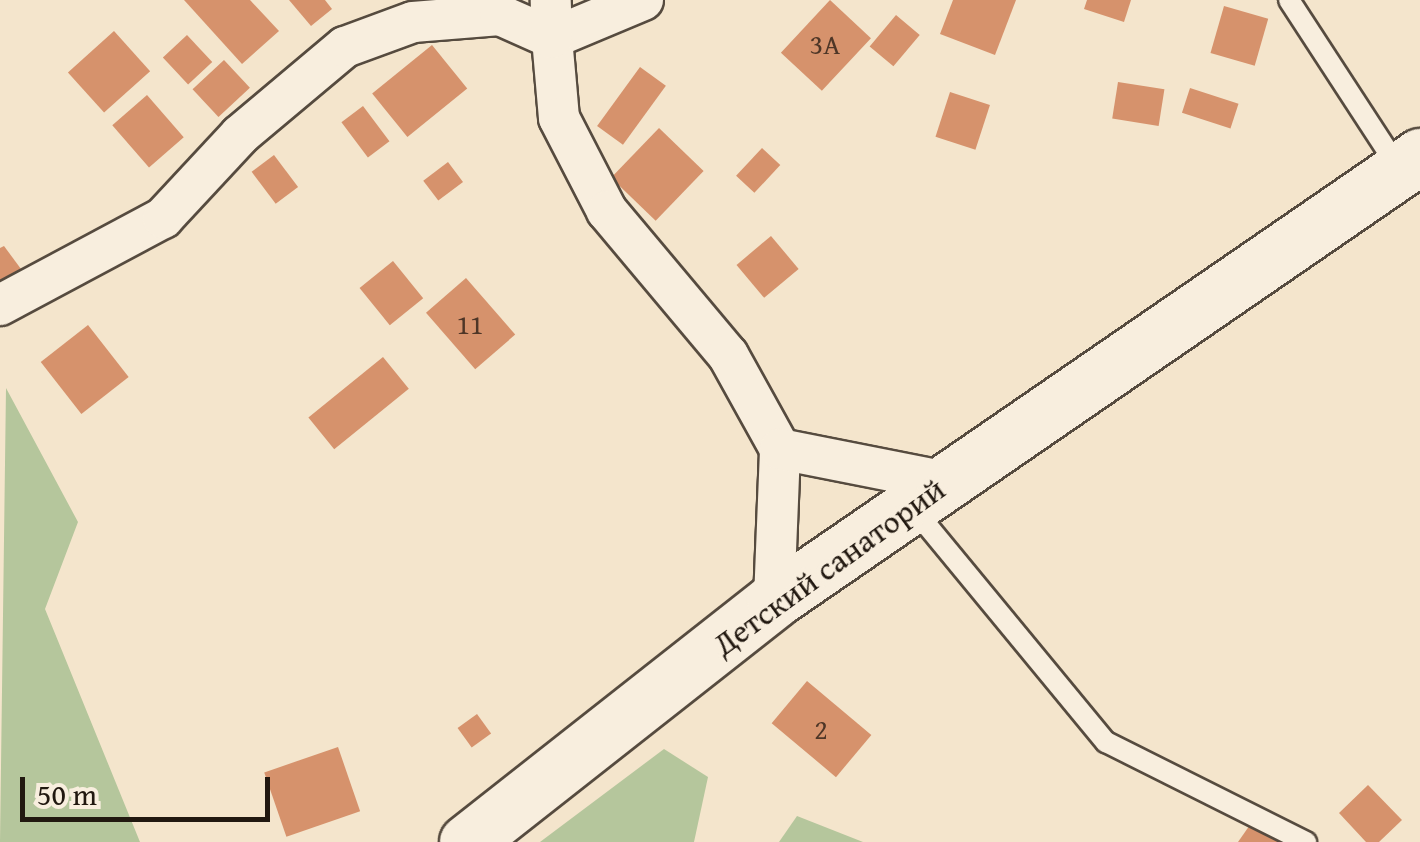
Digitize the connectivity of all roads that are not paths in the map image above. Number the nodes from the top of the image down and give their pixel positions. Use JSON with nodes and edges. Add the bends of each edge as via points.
{"nodes":[{"id":1,"x":642,"y":0,"type":"edge"},
{"id":2,"x":1288,"y":0,"type":"edge"},
{"id":3,"x":552,"y":19,"type":"edge"},
{"id":4,"x":1410,"y":162,"type":"edge"},
{"id":5,"x":0,"y":305,"type":"edge"},
{"id":6,"x":780,"y":450,"type":"junction"},
{"id":7,"x":929,"y":494,"type":"junction"},
{"id":8,"x":774,"y":600,"type":"junction"},
{"id":9,"x":468,"y":842,"type":"edge"},
{"id":10,"x":1306,"y":842,"type":"edge"}],
"edges":[{"from":1,"to":3,"type":"street"},
{"from":2,"to":4,"type":"lane"},
{"from":3,"to":5,"type":"street","via":[[500,15],[413,22],[345,48],[240,135],[163,218]]},
{"from":3,"to":6,"type":"street","via":[[559,118],[607,211],[728,355]]},
{"from":4,"to":7,"type":"main road","name":"Детский санаторий"},
{"from":6,"to":7,"type":"street"},
{"from":6,"to":8,"type":"street"},
{"from":7,"to":8,"type":"main road","name":"Детский санаторий"},
{"from":7,"to":10,"type":"lane","via":[[1106,742]]},
{"from":8,"to":9,"type":"main road","name":"Детский санаторий"}]}
